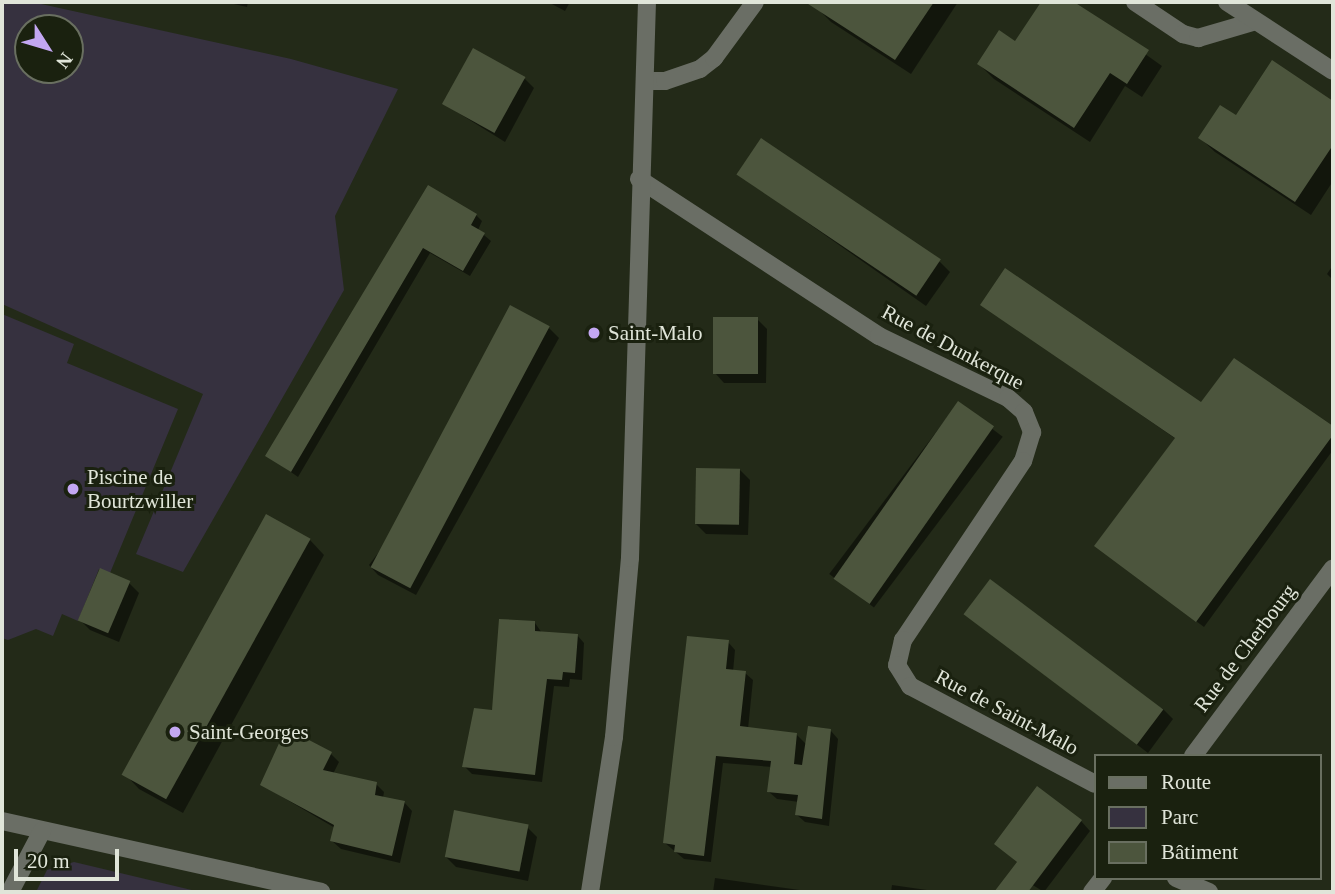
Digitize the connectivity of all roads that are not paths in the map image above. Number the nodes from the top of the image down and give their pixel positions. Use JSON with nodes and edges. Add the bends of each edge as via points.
{"nodes":[{"id":1,"x":647,"y":2,"type":"edge"},
{"id":2,"x":755,"y":2,"type":"edge"},
{"id":3,"x":1135,"y":2,"type":"edge"},
{"id":4,"x":1227,"y":2,"type":"edge"},
{"id":5,"x":1255,"y":21,"type":"junction"},
{"id":6,"x":1333,"y":71,"type":"edge"},
{"id":7,"x":646,"y":81,"type":"junction"},
{"id":8,"x":639,"y":179,"type":"junction"},
{"id":9,"x":1333,"y":568,"type":"edge"},
{"id":10,"x":901,"y":676,"type":"joint"},
{"id":11,"x":1195,"y":754,"type":"edge"},
{"id":12,"x":1094,"y":783,"type":"edge"},
{"id":13,"x":2,"y":821,"type":"edge"},
{"id":14,"x":42,"y":831,"type":"junction"},
{"id":15,"x":1181,"y":880,"type":"edge"},
{"id":16,"x":10,"y":892,"type":"edge"},
{"id":17,"x":321,"y":892,"type":"edge"},
{"id":18,"x":590,"y":892,"type":"edge"},
{"id":19,"x":1209,"y":892,"type":"edge"}],
"edges":[{"from":1,"to":7,"type":"street"},
{"from":2,"to":7,"type":"street","via":[[714,58],[700,69],[665,81]]},
{"from":3,"to":5,"type":"street","via":[[1183,34],[1198,38]]},
{"from":4,"to":5,"type":"street"},
{"from":5,"to":6,"type":"street"},
{"from":7,"to":8,"type":"street"},
{"from":8,"to":10,"type":"street","name":"Rue de Dunkerque","via":[[879,336],[1008,398],[1024,411],[1032,432],[1023,461],[903,640],[897,654]]},
{"from":8,"to":18,"type":"street","via":[[630,558],[613,750]]},
{"from":9,"to":11,"type":"street","name":"Rue de Cherbourg"},
{"from":10,"to":12,"type":"street","name":"Rue de Saint-Malo"},
{"from":13,"to":14,"type":"street"},
{"from":14,"to":16,"type":"street"},
{"from":14,"to":17,"type":"street"},
{"from":15,"to":19,"type":"street"}]}
